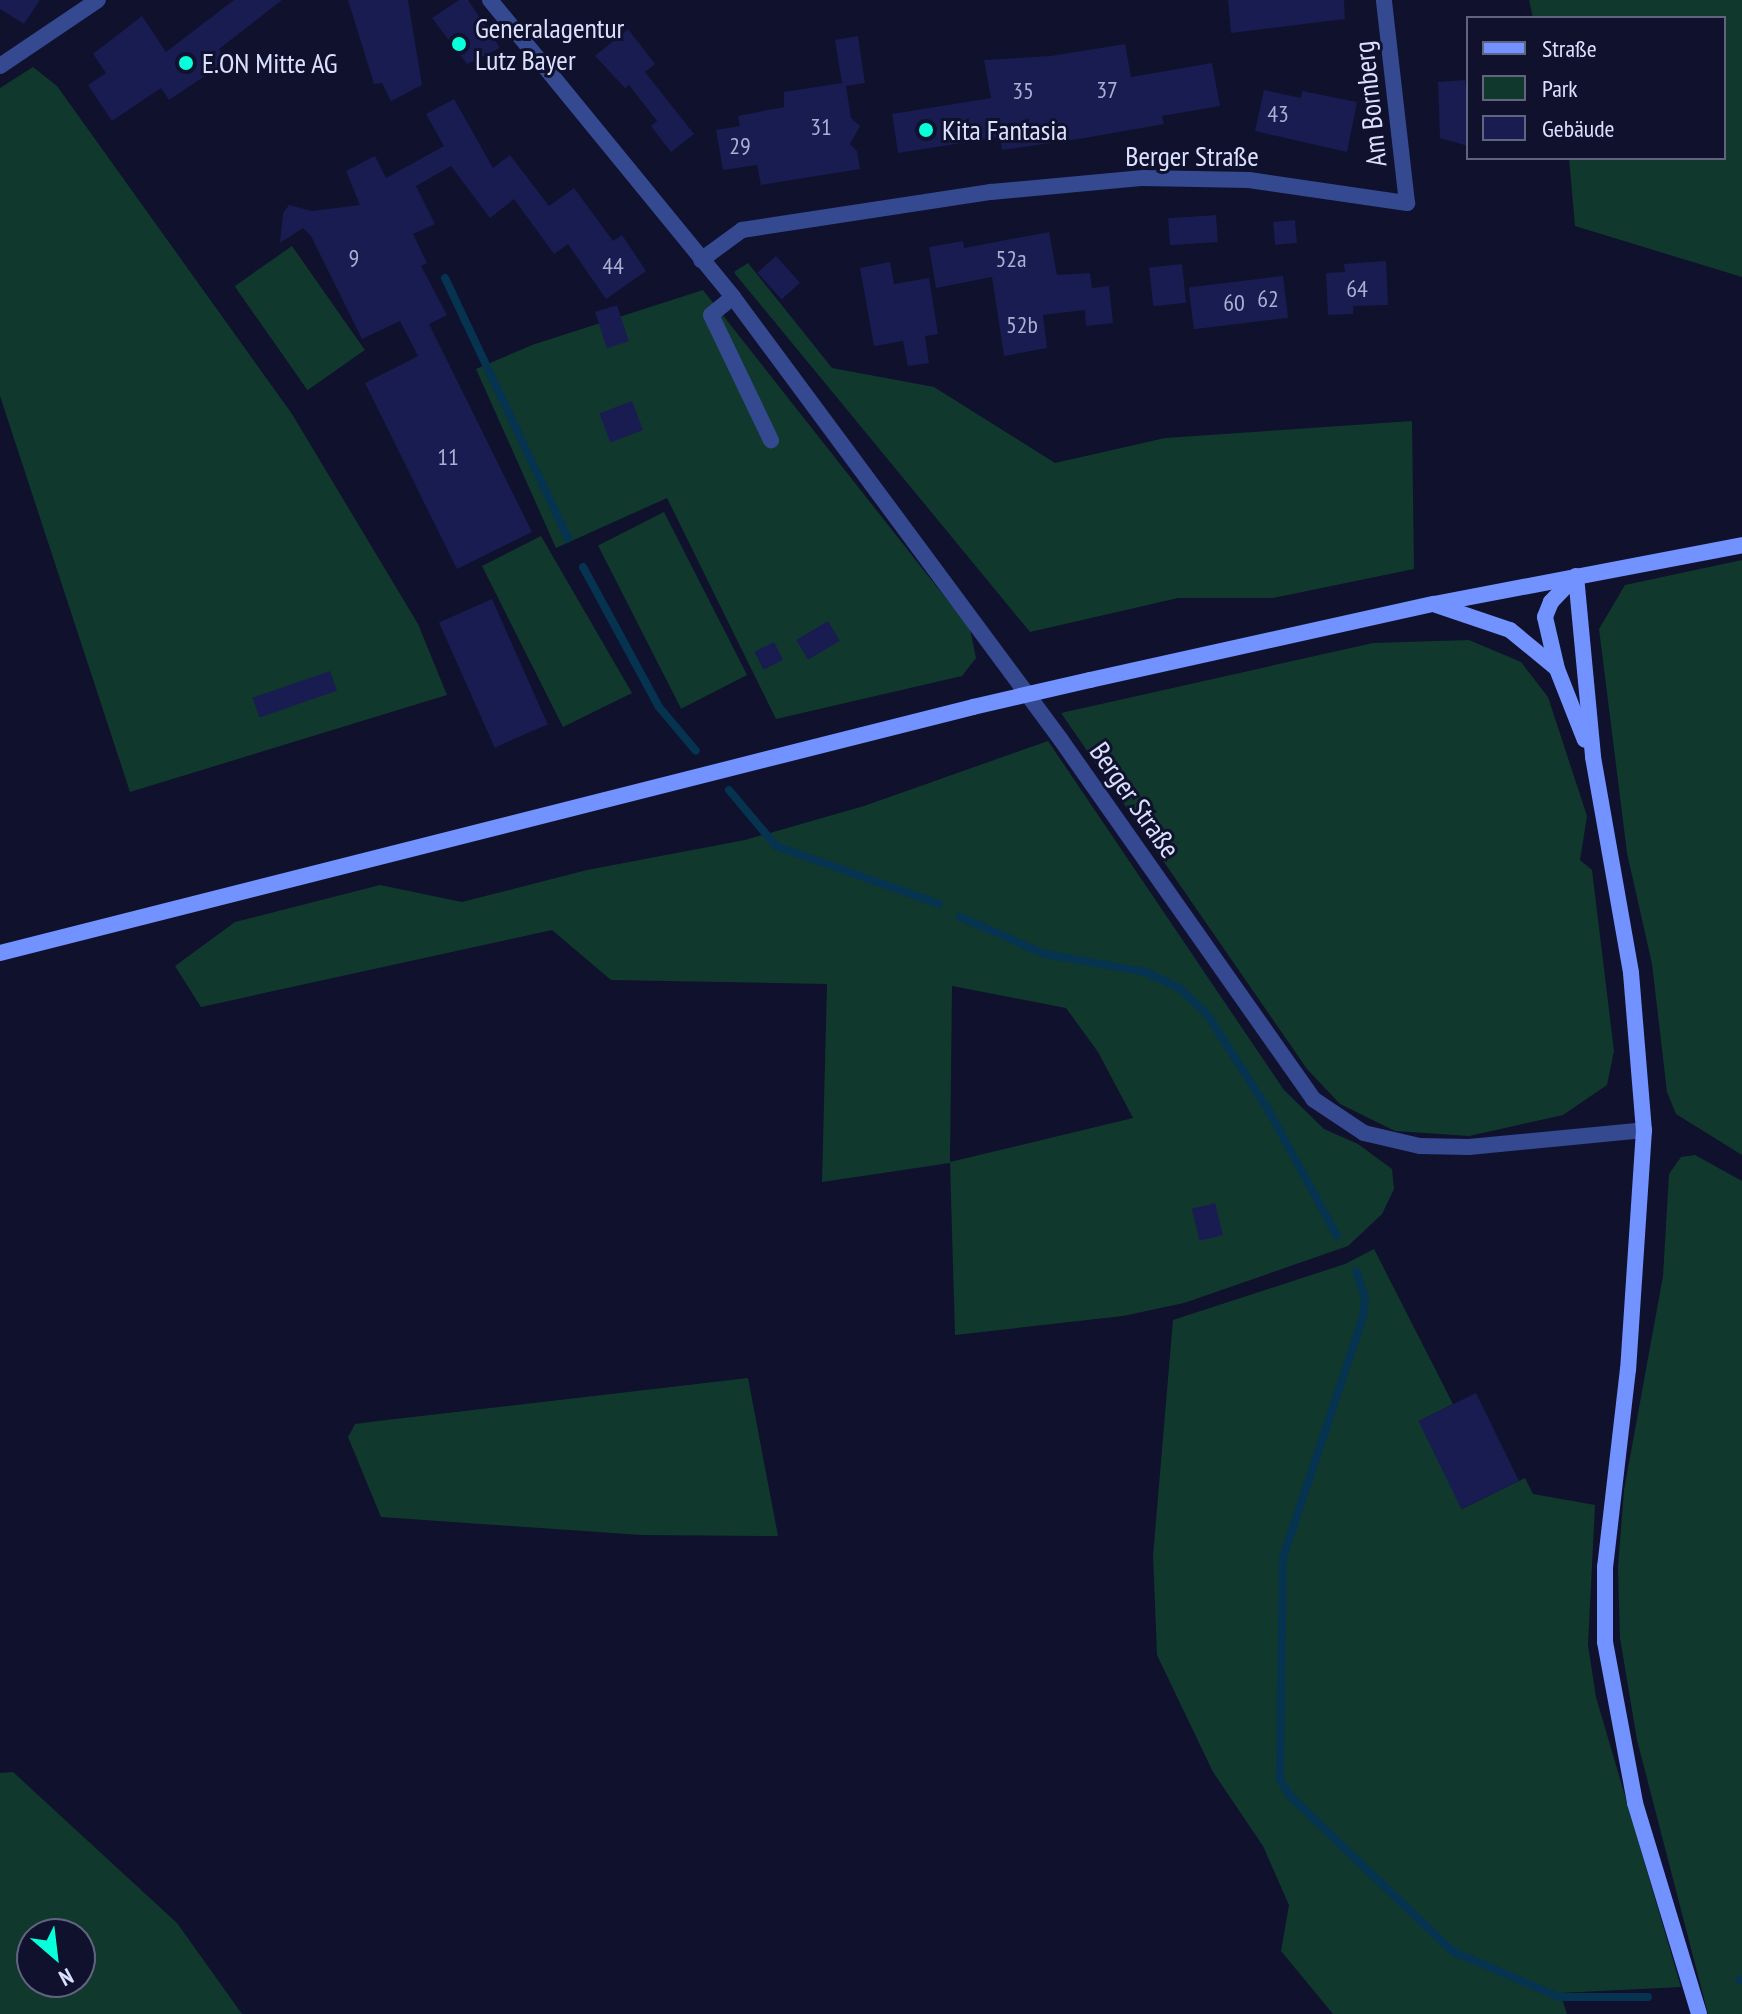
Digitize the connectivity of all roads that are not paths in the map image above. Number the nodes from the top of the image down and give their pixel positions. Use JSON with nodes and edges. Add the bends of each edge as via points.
{"nodes":[{"id":1,"x":98,"y":0,"type":"edge"},
{"id":2,"x":490,"y":0,"type":"edge"},
{"id":3,"x":1384,"y":0,"type":"edge"},
{"id":4,"x":2,"y":61,"type":"edge"},
{"id":5,"x":1407,"y":203,"type":"joint"},
{"id":6,"x":701,"y":260,"type":"junction"},
{"id":7,"x":733,"y":297,"type":"junction"},
{"id":8,"x":771,"y":440,"type":"dead end"},
{"id":9,"x":1742,"y":545,"type":"edge"},
{"id":10,"x":1576,"y":576,"type":"junction"},
{"id":11,"x":1434,"y":604,"type":"junction"},
{"id":12,"x":1557,"y":669,"type":"junction"},
{"id":13,"x":1593,"y":757,"type":"junction"},
{"id":14,"x":0,"y":953,"type":"edge"},
{"id":15,"x":1644,"y":1130,"type":"junction"},
{"id":16,"x":1699,"y":2014,"type":"edge"}],
"edges":[{"from":1,"to":4,"type":"street"},
{"from":2,"to":6,"type":"street","name":"Berger Straße"},
{"from":3,"to":5,"type":"street","name":"Am Bornberg"},
{"from":5,"to":6,"type":"street","name":"Berger Straße","via":[[1249,180],[1143,178],[991,192],[742,230]]},
{"from":6,"to":7,"type":"street","name":"Berger Straße"},
{"from":7,"to":8,"type":"street","via":[[711,315]]},
{"from":7,"to":15,"type":"street","name":"Berger Straße","via":[[1069,750],[1313,1099],[1364,1133],[1420,1146],[1469,1147]]},
{"from":9,"to":10,"type":"main road"},
{"from":10,"to":11,"type":"main road"},
{"from":10,"to":12,"type":"main road","via":[[1551,602],[1545,617]]},
{"from":10,"to":13,"type":"main road"},
{"from":11,"to":12,"type":"main road","via":[[1510,630]]},
{"from":11,"to":14,"type":"main road","bridge":true,"via":[[973,707]]},
{"from":12,"to":13,"type":"main road"},
{"from":13,"to":15,"type":"main road","via":[[1631,973]]},
{"from":15,"to":16,"type":"main road","via":[[1628,1369],[1605,1567],[1605,1642],[1635,1803]]}]}
